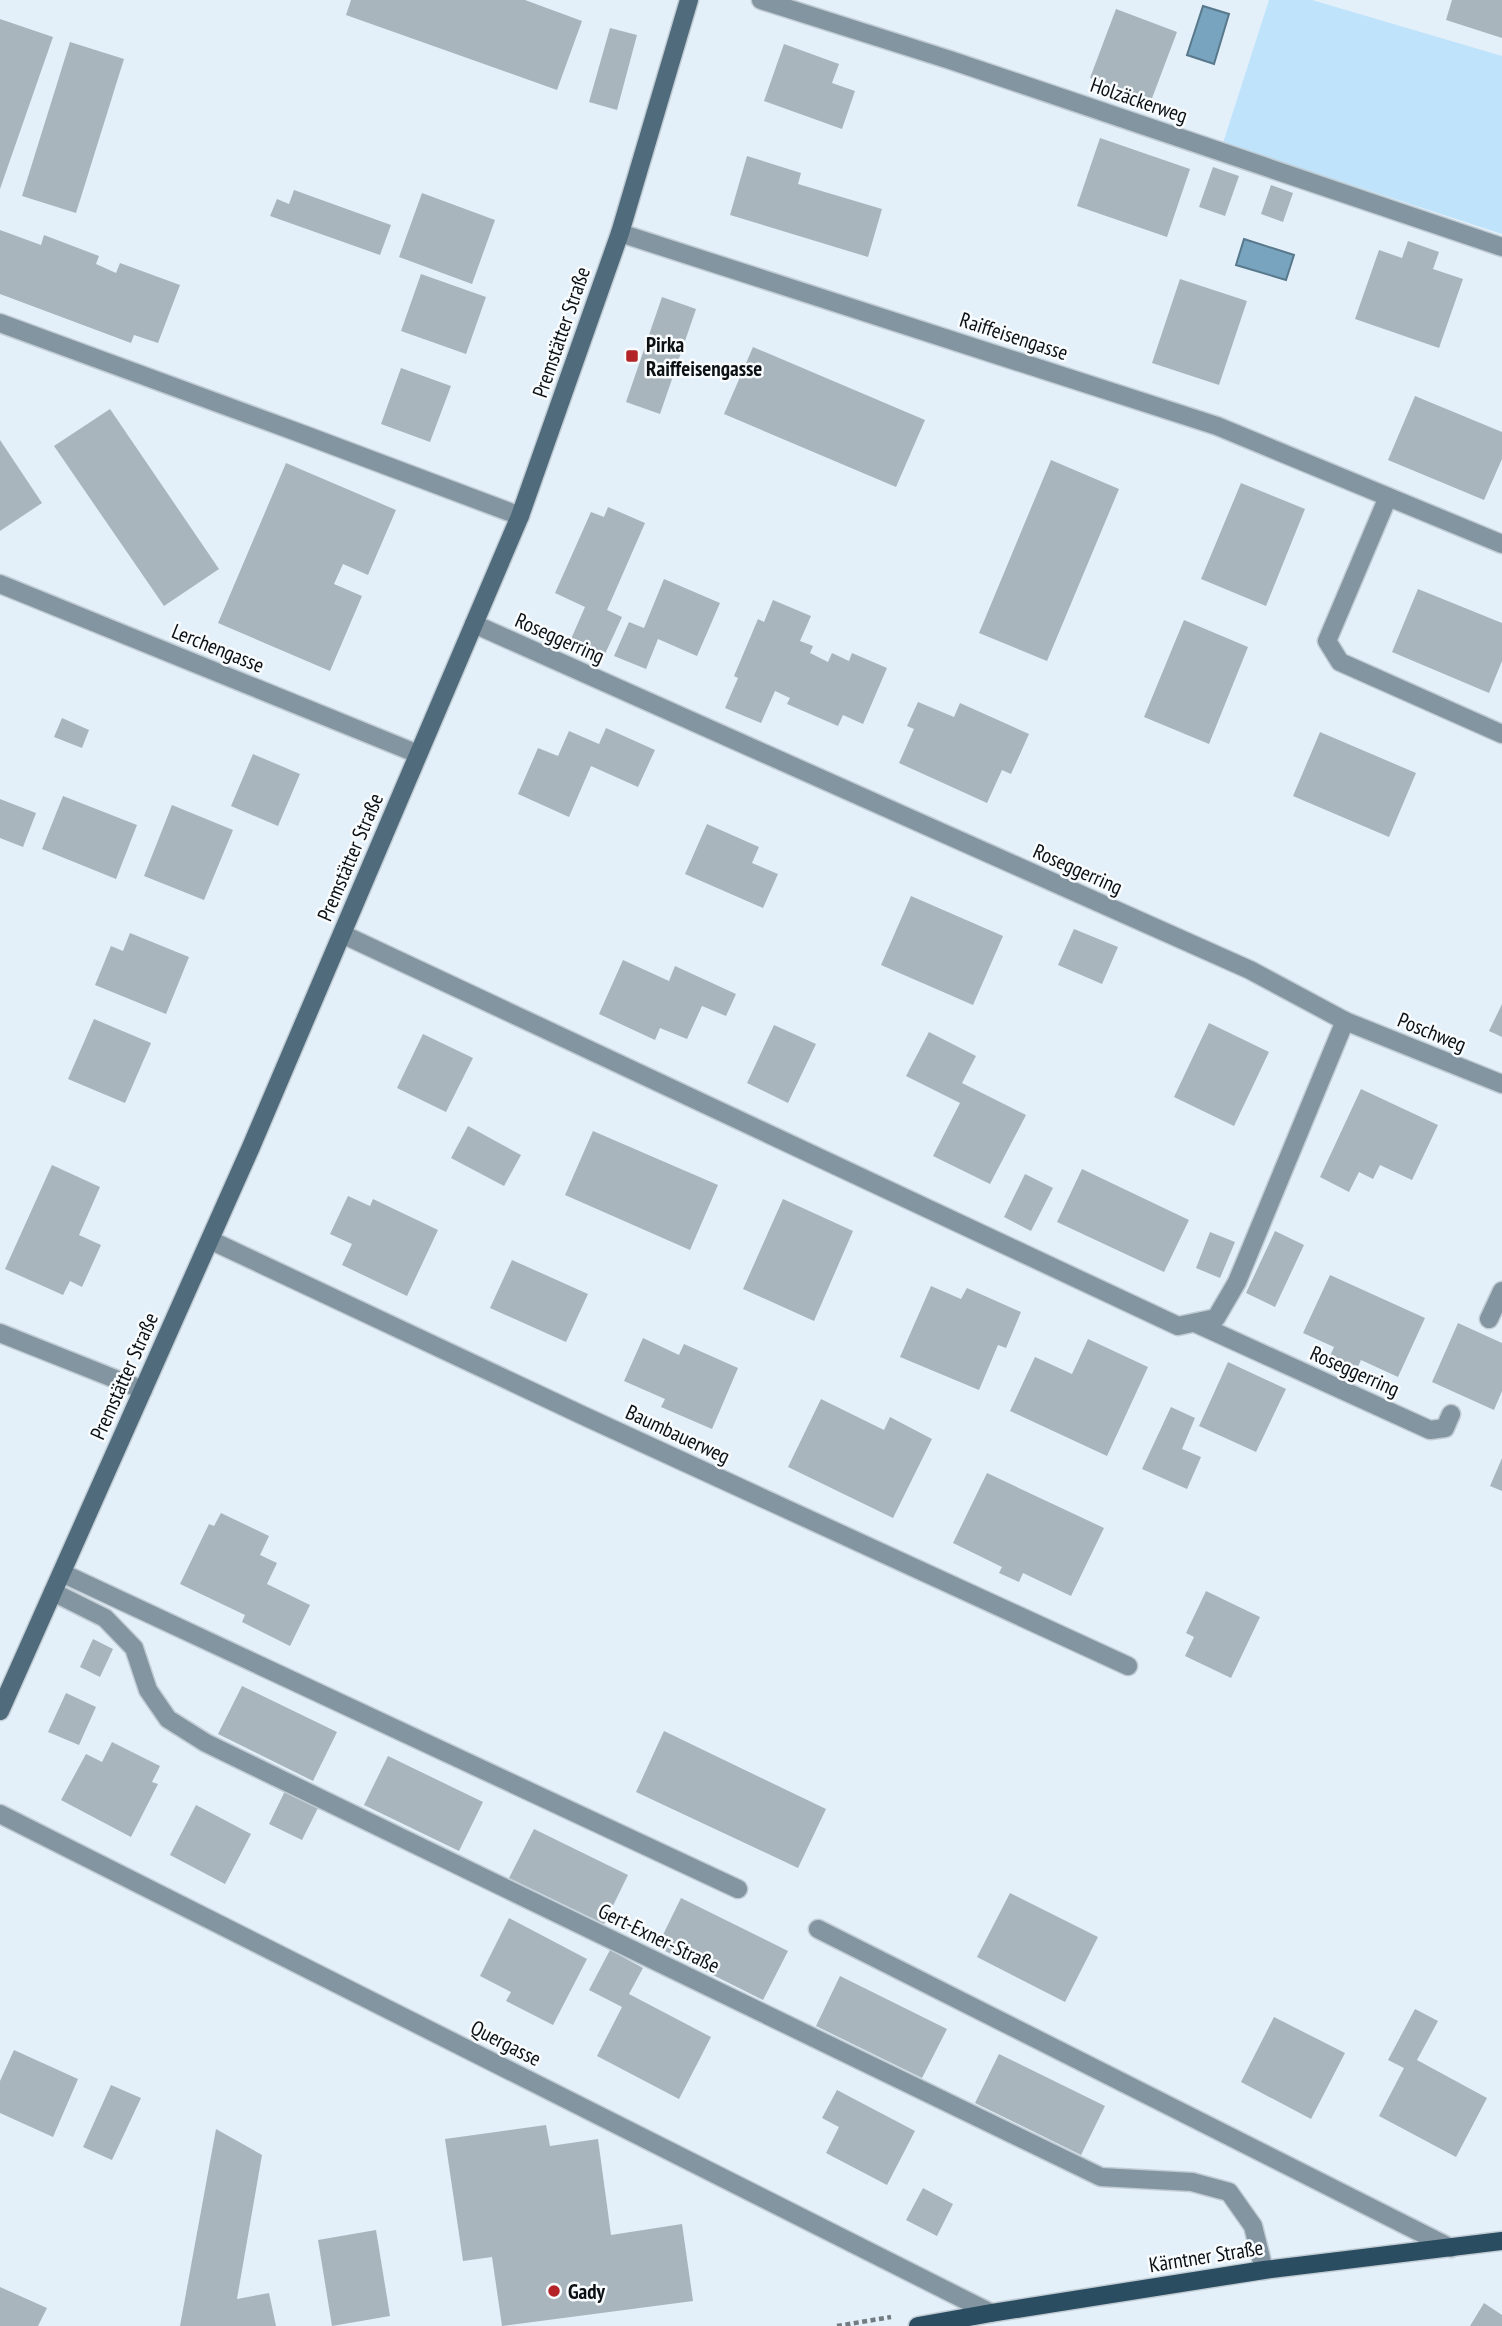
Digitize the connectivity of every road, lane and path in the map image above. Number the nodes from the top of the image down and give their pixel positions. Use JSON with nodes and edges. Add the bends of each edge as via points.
{"nodes":[{"id":1,"x":689,"y":0,"type":"edge"},
{"id":2,"x":761,"y":0,"type":"edge"},
{"id":3,"x":620,"y":233,"type":"junction"},
{"id":4,"x":1502,"y":247,"type":"edge"},
{"id":5,"x":0,"y":323,"type":"edge"},
{"id":6,"x":1388,"y":497,"type":"junction"},
{"id":7,"x":520,"y":516,"type":"junction"},
{"id":8,"x":1502,"y":544,"type":"edge"},
{"id":9,"x":0,"y":584,"type":"edge"},
{"id":10,"x":474,"y":624,"type":"junction"},
{"id":11,"x":1502,"y":734,"type":"edge"},
{"id":12,"x":418,"y":754,"type":"junction"},
{"id":13,"x":342,"y":934,"type":"junction"},
{"id":14,"x":1345,"y":1021,"type":"junction"},
{"id":15,"x":1502,"y":1084,"type":"edge"},
{"id":16,"x":210,"y":1240,"type":"junction"},
{"id":17,"x":1502,"y":1291,"type":"edge"},
{"id":18,"x":1489,"y":1319,"type":"dead end"},
{"id":19,"x":1195,"y":1323,"type":"junction"},
{"id":20,"x":0,"y":1333,"type":"edge"},
{"id":21,"x":143,"y":1390,"type":"junction"},
{"id":22,"x":1451,"y":1414,"type":"dead end"},
{"id":23,"x":62,"y":1573,"type":"junction"},
{"id":24,"x":53,"y":1592,"type":"junction"},
{"id":25,"x":1128,"y":1666,"type":"dead end"},
{"id":26,"x":0,"y":1711,"type":"edge"},
{"id":27,"x":0,"y":1814,"type":"edge"},
{"id":28,"x":738,"y":1889,"type":"dead end"},
{"id":29,"x":818,"y":1929,"type":"dead end"},
{"id":30,"x":1502,"y":2241,"type":"edge"},
{"id":31,"x":1451,"y":2248,"type":"junction"},
{"id":32,"x":1264,"y":2270,"type":"junction"},
{"id":33,"x":991,"y":2312,"type":"junction"},
{"id":34,"x":918,"y":2326,"type":"edge"}],
"edges":[{"from":1,"to":3,"type":"main road","name":"Premstätter Straße"},
{"from":2,"to":4,"type":"street","name":"Holzäckerweg"},
{"from":3,"to":6,"type":"street","name":"Raiffeisengasse","via":[[1217,426]]},
{"from":3,"to":7,"type":"main road","name":"Premstätter Straße"},
{"from":5,"to":7,"type":"street"},
{"from":6,"to":8,"type":"street","name":"Raiffeisengasse"},
{"from":6,"to":11,"type":"street","via":[[1327,641],[1340,662]]},
{"from":7,"to":10,"type":"main road","name":"Premstätter Straße"},
{"from":9,"to":12,"type":"street","name":"Lerchengasse"},
{"from":10,"to":12,"type":"main road","name":"Premstätter Straße"},
{"from":10,"to":14,"type":"street","name":"Roseggerring","via":[[1250,970]]},
{"from":12,"to":13,"type":"main road","name":"Premstätter Straße"},
{"from":13,"to":16,"type":"main road","name":"Premstätter Straße"},
{"from":13,"to":19,"type":"street","name":"Roseggerring","via":[[1178,1326]]},
{"from":14,"to":15,"type":"street","name":"Poschweg"},
{"from":14,"to":19,"type":"street","via":[[1237,1282],[1216,1318]]},
{"from":16,"to":21,"type":"main road","name":"Premstätter Straße"},
{"from":16,"to":25,"type":"street","name":"Baumbauerweg"},
{"from":17,"to":18,"type":"street"},
{"from":19,"to":22,"type":"street","name":"Roseggerring","via":[[1430,1430],[1445,1428]]},
{"from":20,"to":21,"type":"street"},
{"from":21,"to":23,"type":"main road","name":"Premstätter Straße"},
{"from":23,"to":24,"type":"main road","name":"Premstätter Straße"},
{"from":23,"to":28,"type":"street"},
{"from":24,"to":26,"type":"main road","name":"Premstätter Straße"},
{"from":24,"to":32,"type":"street","name":"Gert-Exner-Straße","via":[[105,1618],[134,1648],[148,1690],[168,1719],[206,1743],[1101,2177],[1192,2182],[1228,2192],[1253,2226]]},
{"from":27,"to":33,"type":"street","name":"Quergasse"},
{"from":29,"to":31,"type":"street"},
{"from":30,"to":31,"type":"main road","name":"Kärntner Straße"},
{"from":31,"to":32,"type":"main road","name":"Kärntner Straße"},
{"from":32,"to":33,"type":"main road","name":"Kärntner Straße"},
{"from":33,"to":34,"type":"main road","name":"Kärntner Straße"}]}
